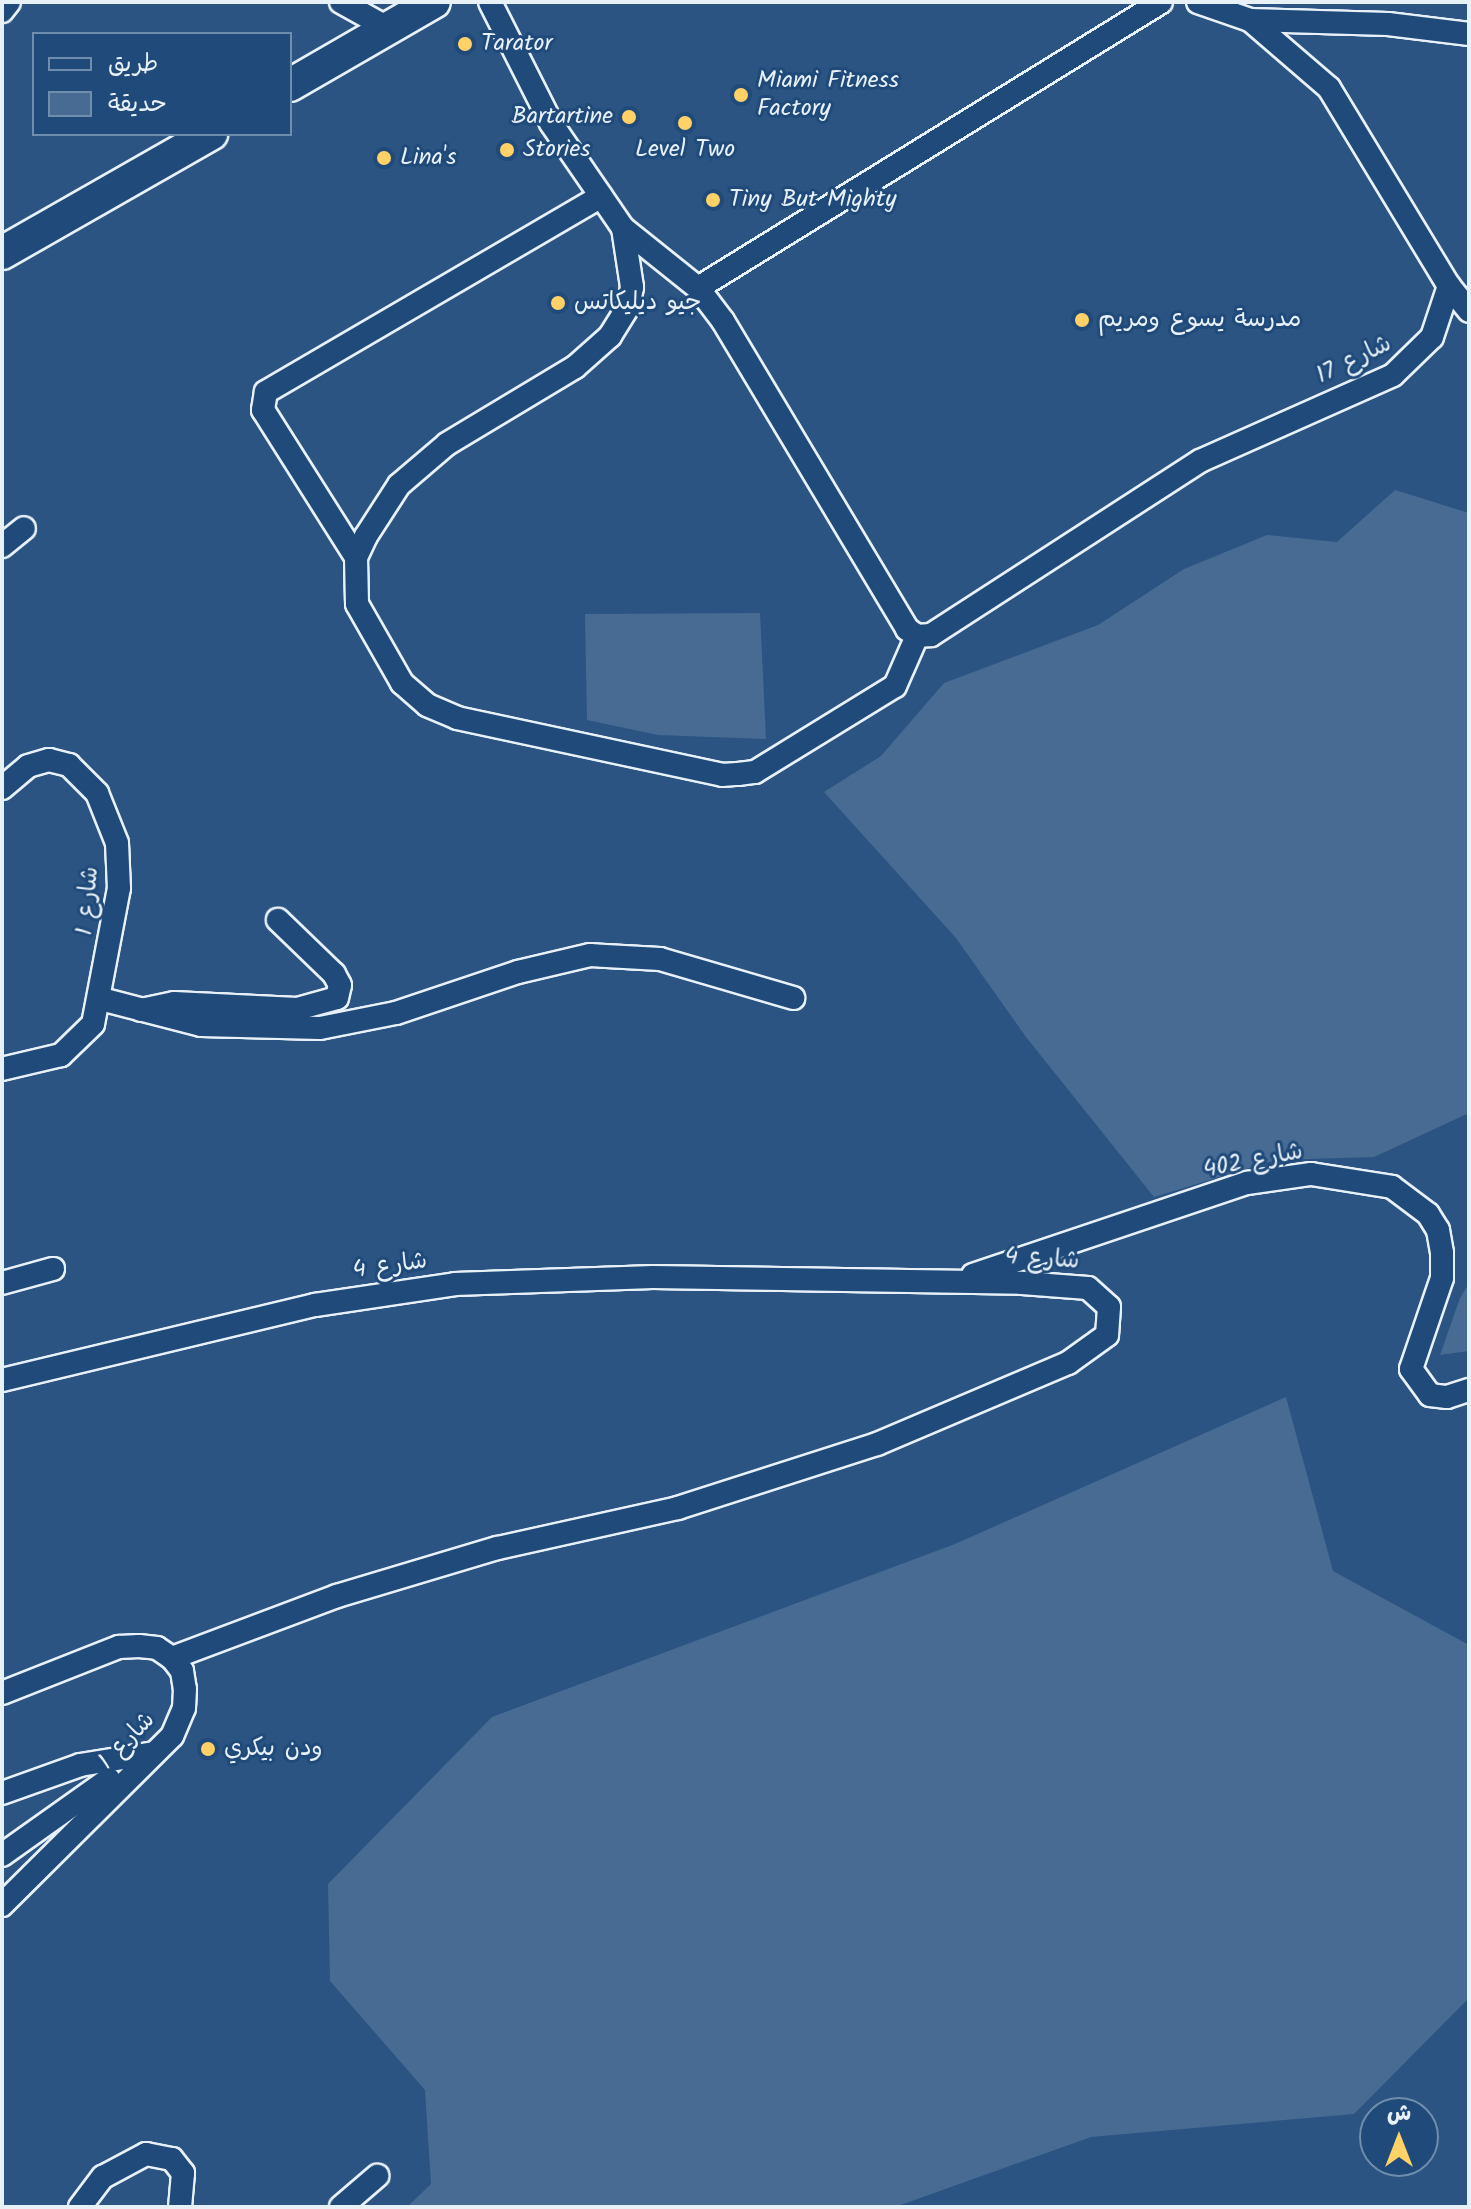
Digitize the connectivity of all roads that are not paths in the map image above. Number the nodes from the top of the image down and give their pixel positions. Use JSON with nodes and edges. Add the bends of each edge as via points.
{"nodes":[{"id":1,"x":9,"y":2,"type":"edge"},
{"id":2,"x":341,"y":2,"type":"edge"},
{"id":3,"x":434,"y":2,"type":"edge"},
{"id":4,"x":490,"y":2,"type":"edge"},
{"id":5,"x":1161,"y":2,"type":"edge"},
{"id":6,"x":1198,"y":2,"type":"edge"},
{"id":7,"x":2,"y":11,"type":"edge"},
{"id":8,"x":1249,"y":11,"type":"edge"},
{"id":9,"x":386,"y":27,"type":"junction"},
{"id":10,"x":1469,"y":34,"type":"edge"},
{"id":11,"x":292,"y":84,"type":"edge"},
{"id":12,"x":207,"y":136,"type":"edge"},
{"id":13,"x":601,"y":196,"type":"junction"},
{"id":14,"x":623,"y":228,"type":"junction"},
{"id":15,"x":2,"y":253,"type":"edge"},
{"id":16,"x":1449,"y":286,"type":"junction"},
{"id":17,"x":698,"y":288,"type":"junction"},
{"id":18,"x":1469,"y":311,"type":"edge"},
{"id":19,"x":24,"y":528,"type":"dead end"},
{"id":20,"x":2,"y":546,"type":"edge"},
{"id":21,"x":356,"y":557,"type":"junction"},
{"id":22,"x":917,"y":636,"type":"junction"},
{"id":23,"x":2,"y":788,"type":"edge"},
{"id":24,"x":278,"y":920,"type":"dead end"},
{"id":25,"x":793,"y":998,"type":"dead end"},
{"id":26,"x":101,"y":999,"type":"junction"},
{"id":27,"x":136,"y":1011,"type":"junction"},
{"id":28,"x":2,"y":1069,"type":"edge"},
{"id":29,"x":53,"y":1269,"type":"dead end"},
{"id":30,"x":949,"y":1281,"type":"junction"},
{"id":31,"x":2,"y":1283,"type":"edge"},
{"id":32,"x":2,"y":1380,"type":"edge"},
{"id":33,"x":1469,"y":1390,"type":"edge"},
{"id":34,"x":172,"y":1658,"type":"junction"},
{"id":35,"x":2,"y":1693,"type":"edge"},
{"id":36,"x":154,"y":1753,"type":"junction"},
{"id":37,"x":132,"y":1755,"type":"junction"},
{"id":38,"x":2,"y":1793,"type":"edge"},
{"id":39,"x":2,"y":1855,"type":"edge"},
{"id":40,"x":2,"y":1905,"type":"edge"},
{"id":41,"x":377,"y":2176,"type":"dead end"},
{"id":42,"x":80,"y":2207,"type":"edge"},
{"id":43,"x":180,"y":2207,"type":"edge"},
{"id":44,"x":341,"y":2207,"type":"edge"}],
"edges":[{"from":1,"to":7,"type":"street"},
{"from":2,"to":9,"type":"street"},
{"from":3,"to":9,"type":"street"},
{"from":4,"to":13,"type":"street","via":[[551,123]]},
{"from":5,"to":17,"type":"street"},
{"from":6,"to":8,"type":"street"},
{"from":8,"to":10,"type":"street"},
{"from":8,"to":16,"type":"street","via":[[1329,88]]},
{"from":9,"to":11,"type":"street"},
{"from":12,"to":15,"type":"street"},
{"from":13,"to":14,"type":"street"},
{"from":13,"to":21,"type":"street","via":[[266,392],[263,410]]},
{"from":14,"to":17,"type":"street"},
{"from":14,"to":21,"type":"street","via":[[632,287],[628,307],[610,336],[575,367],[422,465],[378,512]]},
{"from":16,"to":18,"type":"street"},
{"from":16,"to":22,"type":"street","name":"شارع 17","via":[[1432,337],[1393,375],[1246,437],[1117,512],[931,635]]},
{"from":17,"to":22,"type":"street","via":[[819,477],[907,629]]},
{"from":19,"to":20,"type":"street"},
{"from":21,"to":22,"type":"street","via":[[357,604],[402,683],[427,705],[502,729],[722,775],[755,772],[895,686]]},
{"from":23,"to":26,"type":"street","name":"شارع 1","via":[[28,766],[49,760],[69,765],[97,793],[117,843],[119,888]]},
{"from":24,"to":27,"type":"street","via":[[334,974],[340,985],[337,998],[297,1009],[174,1003]]},
{"from":25,"to":27,"type":"street","via":[[660,959],[590,955],[518,972],[396,1013],[320,1028],[201,1025]]},
{"from":26,"to":27,"type":"street"},
{"from":26,"to":28,"type":"street","name":"شارع 1","via":[[93,1024],[75,1047],[40,1064]]},
{"from":29,"to":31,"type":"street"},
{"from":30,"to":32,"type":"street","name":"شارع 4","via":[[653,1277],[411,1287]]},
{"from":30,"to":33,"type":"street","name":"شارع 402","via":[[1030,1259],[1247,1183],[1311,1174],[1377,1183],[1416,1204],[1438,1230],[1442,1278],[1413,1350],[1411,1369],[1417,1383],[1430,1395],[1447,1397]]},
{"from":30,"to":34,"type":"street","name":"شارع 4","via":[[1088,1288],[1109,1307],[1108,1332],[1068,1363],[1006,1391],[782,1478],[497,1548],[337,1596]]},
{"from":34,"to":35,"type":"street","via":[[157,1648],[119,1647]]},
{"from":34,"to":36,"type":"street","name":"شارع 1","via":[[182,1671],[184,1708],[172,1736]]},
{"from":36,"to":37,"type":"street"},
{"from":36,"to":40,"type":"street","name":"شارع 1"},
{"from":37,"to":38,"type":"street","via":[[80,1765]]},
{"from":37,"to":39,"type":"street","via":[[83,1801]]},
{"from":41,"to":44,"type":"street"},
{"from":42,"to":43,"type":"street","via":[[103,2177],[146,2154],[172,2159],[183,2173]]}]}
